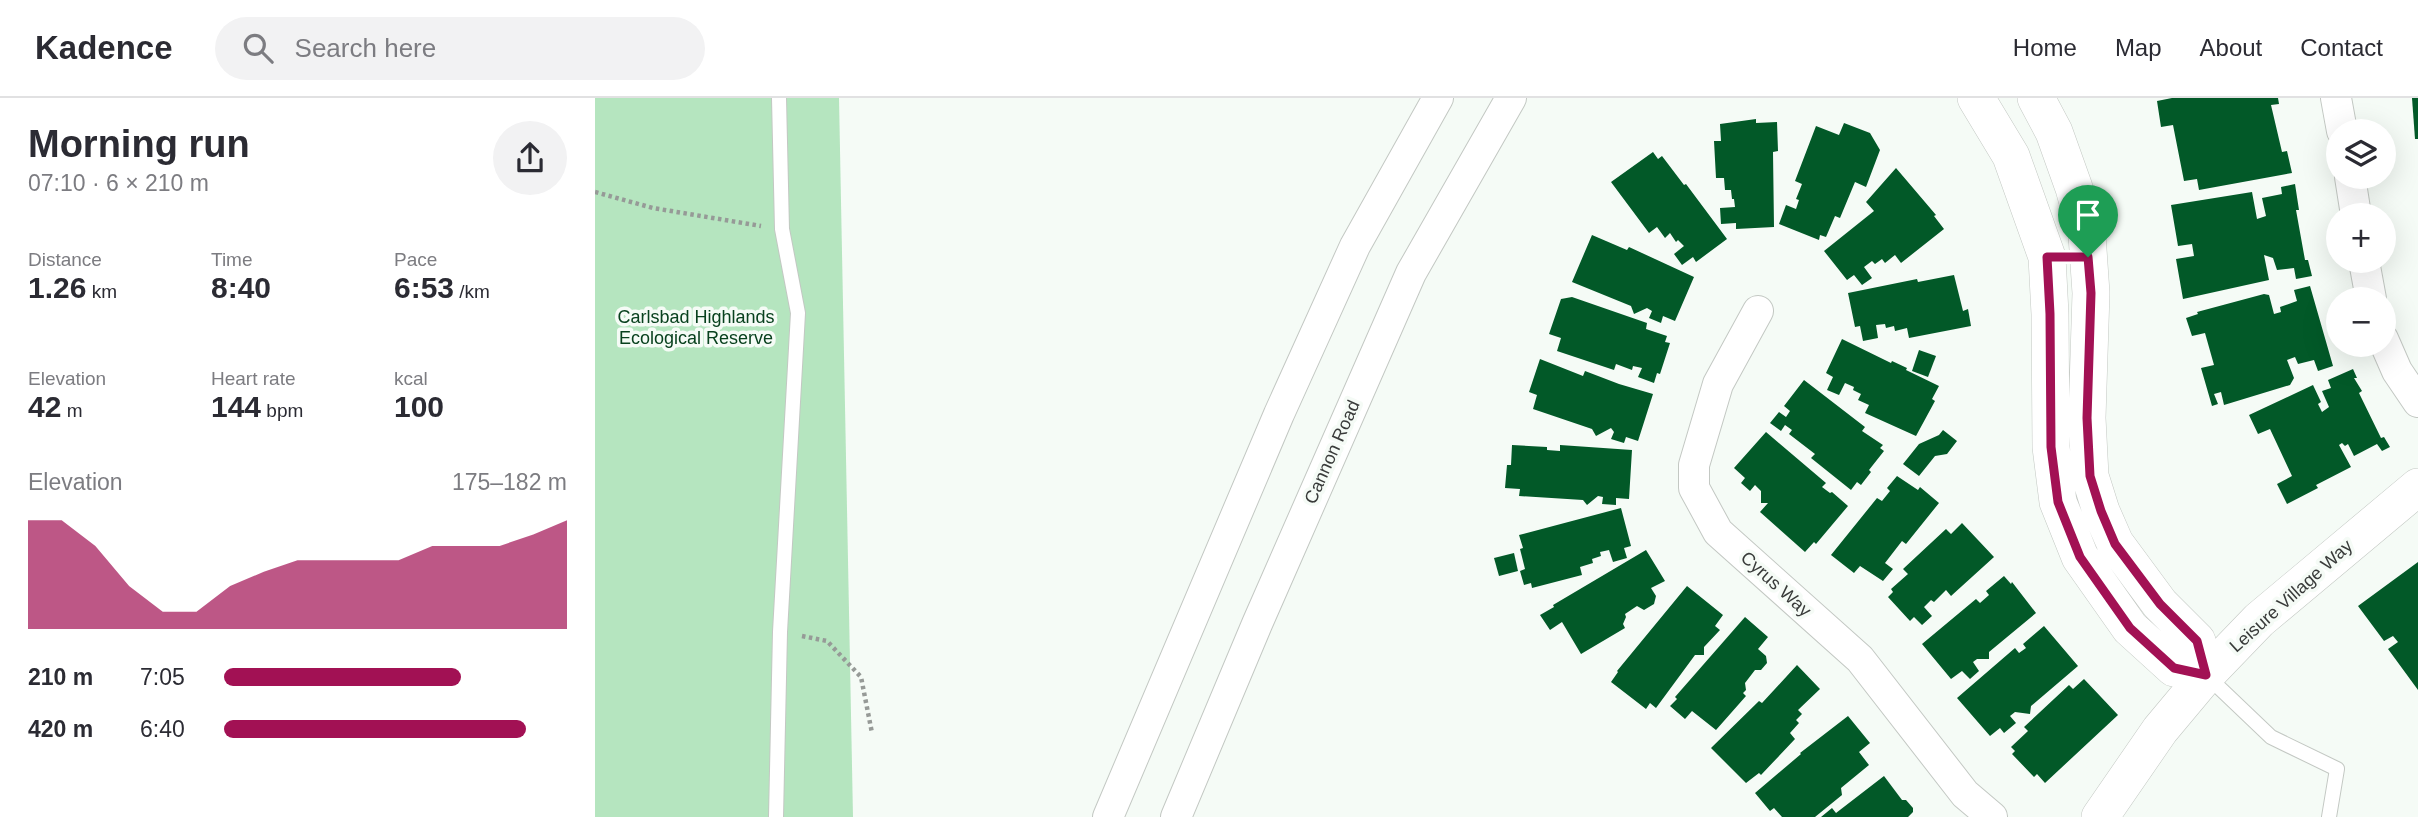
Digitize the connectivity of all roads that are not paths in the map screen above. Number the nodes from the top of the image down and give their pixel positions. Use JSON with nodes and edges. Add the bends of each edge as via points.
{"nodes":[{"id":1,"x":779,"y":98,"type":"edge"},
{"id":2,"x":1438,"y":98,"type":"edge"},
{"id":3,"x":1511,"y":98,"type":"edge"},
{"id":4,"x":1976,"y":98,"type":"edge"},
{"id":5,"x":2036,"y":98,"type":"edge"},
{"id":6,"x":2336,"y":98,"type":"edge"},
{"id":7,"x":2340,"y":119,"type":"edge"},
{"id":8,"x":2047,"y":257,"type":"junction"},
{"id":9,"x":2088,"y":257,"type":"junction"},
{"id":10,"x":1758,"y":311,"type":"dead end"},
{"id":11,"x":2391,"y":357,"type":"edge"},
{"id":12,"x":2418,"y":402,"type":"edge"},
{"id":13,"x":2418,"y":487,"type":"edge"},
{"id":14,"x":2206,"y":675,"type":"junction"},
{"id":15,"x":776,"y":817,"type":"edge"},
{"id":16,"x":1108,"y":817,"type":"edge"},
{"id":17,"x":1176,"y":817,"type":"edge"},
{"id":18,"x":1992,"y":817,"type":"edge"},
{"id":19,"x":2100,"y":817,"type":"edge"},
{"id":20,"x":2329,"y":817,"type":"edge"}],
"edges":[{"from":1,"to":15,"type":"lane","via":[[782,229],[798,313],[780,632]]},
{"from":2,"to":16,"type":"street","via":[[1355,246]]},
{"from":3,"to":17,"type":"street","name":"Cannon Road","via":[[1411,274]]},
{"from":4,"to":8,"type":"street","via":[[2011,156]]},
{"from":5,"to":9,"type":"street","via":[[2074,188]]},
{"from":6,"to":7,"type":"street"},
{"from":8,"to":9,"type":"street"},
{"from":8,"to":14,"type":"street","via":[[2051,447],[2058,502],[2080,557],[2130,628],[2174,668]]},
{"from":9,"to":14,"type":"street","via":[[2090,476],[2115,544],[2160,604],[2197,641]]},
{"from":10,"to":18,"type":"street","name":"Cyrus Way","via":[[1718,384],[1695,465],[1695,488],[1718,532],[1860,659],[1965,794]]},
{"from":11,"to":12,"type":"street"},
{"from":13,"to":14,"type":"street","name":"Leisure Village Way","via":[[2259,620]]},
{"from":14,"to":19,"type":"street","name":"Leisure Village Way","via":[[2160,730]]},
{"from":14,"to":20,"type":"lane","via":[[2271,737],[2337,769]]}]}
